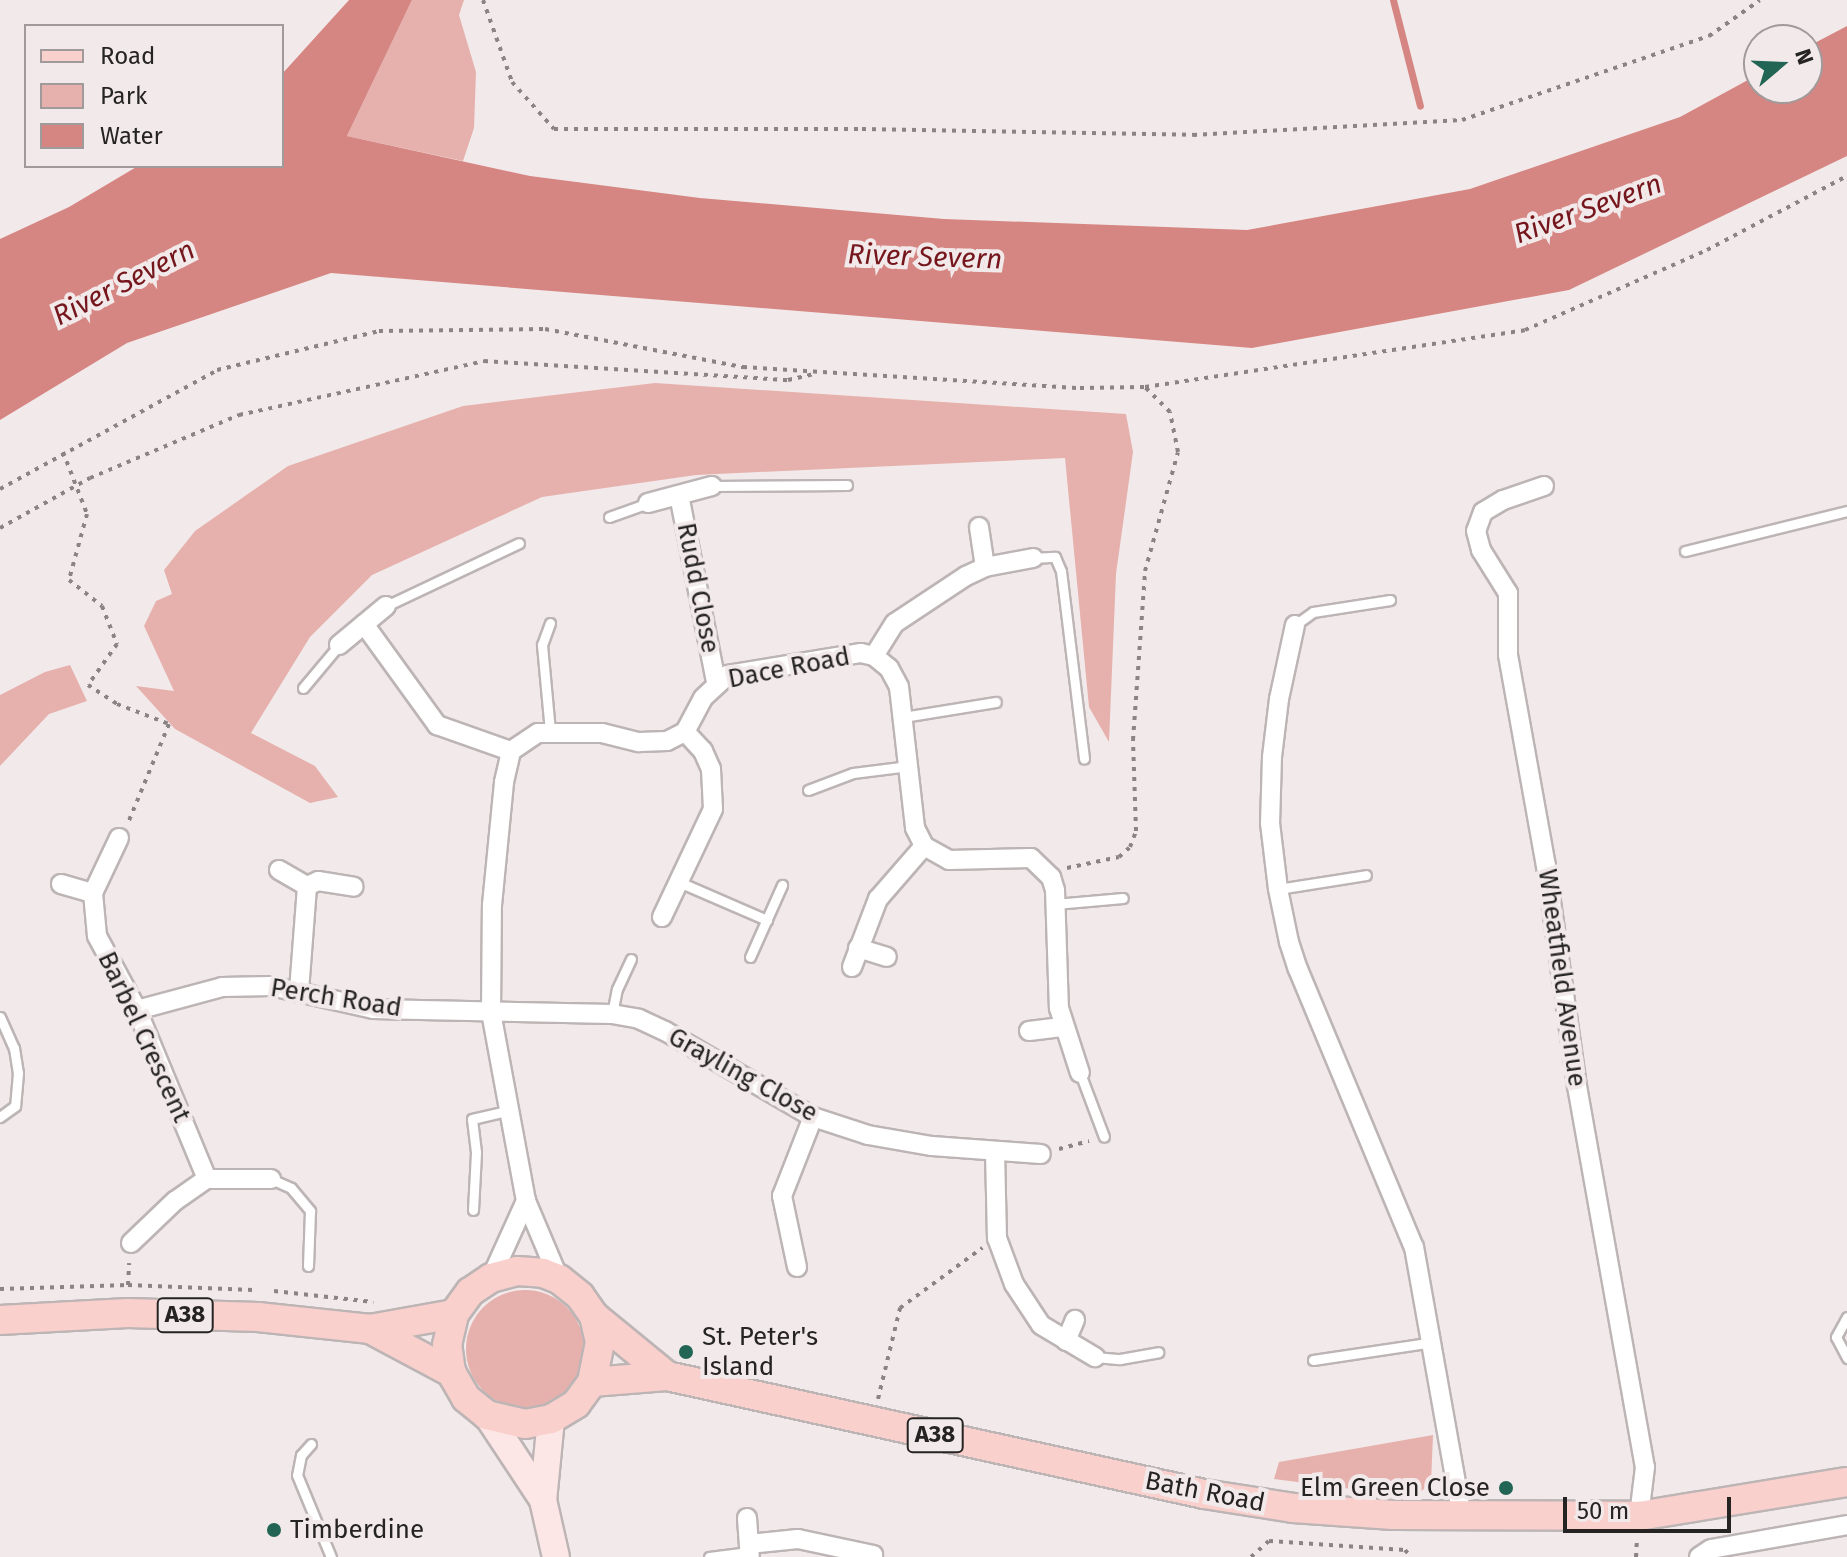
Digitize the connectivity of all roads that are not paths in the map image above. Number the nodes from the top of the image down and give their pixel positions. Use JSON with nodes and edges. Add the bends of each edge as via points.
{"nodes":[{"id":1,"x":847,"y":485,"type":"dead end"},
{"id":2,"x":712,"y":486,"type":"joint"},
{"id":3,"x":1544,"y":486,"type":"dead end"},
{"id":4,"x":679,"y":495,"type":"junction"},
{"id":5,"x":648,"y":503,"type":"joint"},
{"id":6,"x":1847,"y":511,"type":"edge"},
{"id":7,"x":609,"y":517,"type":"dead end"},
{"id":8,"x":979,"y":527,"type":"dead end"},
{"id":9,"x":519,"y":543,"type":"dead end"},
{"id":10,"x":1685,"y":551,"type":"dead end"},
{"id":11,"x":1033,"y":558,"type":"joint"},
{"id":12,"x":985,"y":567,"type":"junction"},
{"id":13,"x":1390,"y":600,"type":"dead end"},
{"id":14,"x":386,"y":606,"type":"joint"},
{"id":15,"x":550,"y":623,"type":"dead end"},
{"id":16,"x":364,"y":624,"type":"junction"},
{"id":17,"x":1295,"y":625,"type":"joint"},
{"id":18,"x":339,"y":645,"type":"joint"},
{"id":19,"x":874,"y":656,"type":"junction"},
{"id":20,"x":716,"y":682,"type":"junction"},
{"id":21,"x":303,"y":688,"type":"dead end"},
{"id":22,"x":996,"y":702,"type":"dead end"},
{"id":23,"x":903,"y":717,"type":"junction"},
{"id":24,"x":550,"y":732,"type":"junction"},
{"id":25,"x":685,"y":732,"type":"junction"},
{"id":26,"x":511,"y":751,"type":"junction"},
{"id":27,"x":1084,"y":759,"type":"dead end"},
{"id":28,"x":909,"y":766,"type":"junction"},
{"id":29,"x":808,"y":790,"type":"dead end"},
{"id":30,"x":119,"y":838,"type":"road end"},
{"id":31,"x":924,"y":846,"type":"junction"},
{"id":32,"x":279,"y":870,"type":"dead end"},
{"id":33,"x":1366,"y":875,"type":"dead end"},
{"id":34,"x":679,"y":882,"type":"junction"},
{"id":35,"x":61,"y":884,"type":"dead end"},
{"id":36,"x":782,"y":885,"type":"dead end"},
{"id":37,"x":307,"y":886,"type":"junction"},
{"id":38,"x":354,"y":887,"type":"dead end"},
{"id":39,"x":1278,"y":889,"type":"junction"},
{"id":40,"x":93,"y":893,"type":"junction"},
{"id":41,"x":1123,"y":898,"type":"dead end"},
{"id":42,"x":1055,"y":904,"type":"junction"},
{"id":43,"x":662,"y":917,"type":"dead end"},
{"id":44,"x":767,"y":920,"type":"junction"},
{"id":45,"x":858,"y":948,"type":"junction"},
{"id":46,"x":750,"y":957,"type":"dead end"},
{"id":47,"x":887,"y":957,"type":"dead end"},
{"id":48,"x":631,"y":959,"type":"dead end"},
{"id":49,"x":852,"y":967,"type":"dead end"},
{"id":50,"x":299,"y":991,"type":"junction"},
{"id":51,"x":137,"y":1010,"type":"junction"},
{"id":52,"x":491,"y":1013,"type":"junction"},
{"id":53,"x":612,"y":1014,"type":"junction"},
{"id":54,"x":0,"y":1017,"type":"edge"},
{"id":55,"x":1062,"y":1027,"type":"junction"},
{"id":56,"x":1029,"y":1031,"type":"dead end"},
{"id":57,"x":1080,"y":1073,"type":"joint"},
{"id":58,"x":508,"y":1111,"type":"junction"},
{"id":59,"x":0,"y":1117,"type":"edge"},
{"id":60,"x":813,"y":1117,"type":"junction"},
{"id":61,"x":1104,"y":1137,"type":"road end"},
{"id":62,"x":995,"y":1151,"type":"junction"},
{"id":63,"x":1041,"y":1154,"type":"road end"},
{"id":64,"x":207,"y":1179,"type":"junction"},
{"id":65,"x":271,"y":1179,"type":"joint"},
{"id":66,"x":526,"y":1201,"type":"junction"},
{"id":67,"x":473,"y":1210,"type":"dead end"},
{"id":68,"x":131,"y":1243,"type":"dead end"},
{"id":69,"x":308,"y":1266,"type":"dead end"},
{"id":70,"x":797,"y":1267,"type":"dead end"},
{"id":71,"x":491,"y":1278,"type":"junction"},
{"id":72,"x":559,"y":1279,"type":"junction"},
{"id":73,"x":454,"y":1314,"type":"junction"},
{"id":74,"x":594,"y":1316,"type":"junction"},
{"id":75,"x":1847,"y":1317,"type":"edge"},
{"id":76,"x":0,"y":1320,"type":"edge"},
{"id":77,"x":1075,"y":1320,"type":"dead end"},
{"id":78,"x":370,"y":1329,"type":"junction"},
{"id":79,"x":1066,"y":1341,"type":"junction"},
{"id":80,"x":1433,"y":1342,"type":"junction"},
{"id":81,"x":1158,"y":1352,"type":"dead end"},
{"id":82,"x":1095,"y":1357,"type":"joint"},
{"id":83,"x":1847,"y":1358,"type":"edge"},
{"id":84,"x":1313,"y":1360,"type":"dead end"},
{"id":85,"x":451,"y":1372,"type":"junction"},
{"id":86,"x":667,"y":1376,"type":"junction"},
{"id":87,"x":592,"y":1382,"type":"junction"},
{"id":88,"x":487,"y":1415,"type":"junction"},
{"id":89,"x":551,"y":1419,"type":"junction"},
{"id":90,"x":311,"y":1444,"type":"dead end"},
{"id":91,"x":1847,"y":1482,"type":"edge"},
{"id":92,"x":543,"y":1500,"type":"junction"},
{"id":93,"x":1639,"y":1516,"type":"junction"},
{"id":94,"x":1462,"y":1517,"type":"junction"},
{"id":95,"x":747,"y":1518,"type":"dead end"},
{"id":96,"x":1847,"y":1525,"type":"edge"},
{"id":97,"x":749,"y":1551,"type":"edge"},
{"id":98,"x":873,"y":1555,"type":"dead end"},
{"id":99,"x":331,"y":1557,"type":"edge"},
{"id":100,"x":556,"y":1557,"type":"edge"},
{"id":101,"x":709,"y":1557,"type":"edge"},
{"id":102,"x":1699,"y":1557,"type":"edge"}],
"edges":[{"from":1,"to":2,"type":"lane"},
{"from":2,"to":4,"type":"street","name":"Rudd Close"},
{"from":3,"to":93,"type":"street","name":"Wheatfield Avenue","via":[[1483,512],[1476,531],[1481,550],[1508,593],[1508,655],[1546,866],[1579,1101],[1645,1467]]},
{"from":4,"to":5,"type":"street","name":"Rudd Close"},
{"from":4,"to":20,"type":"street","name":"Rudd Close"},
{"from":5,"to":7,"type":"lane"},
{"from":6,"to":10,"type":"lane"},
{"from":8,"to":12,"type":"street"},
{"from":9,"to":14,"type":"lane"},
{"from":11,"to":12,"type":"street"},
{"from":11,"to":27,"type":"lane","via":[[1055,557],[1061,571]]},
{"from":12,"to":19,"type":"street","via":[[895,623]]},
{"from":13,"to":17,"type":"lane","via":[[1313,612]]},
{"from":14,"to":16,"type":"street"},
{"from":15,"to":24,"type":"lane","via":[[542,645]]},
{"from":16,"to":18,"type":"street"},
{"from":16,"to":26,"type":"street","via":[[437,725]]},
{"from":17,"to":39,"type":"street","via":[[1272,757],[1270,823]]},
{"from":18,"to":21,"type":"lane"},
{"from":19,"to":20,"type":"street","name":"Dace Road","via":[[861,653],[739,672]]},
{"from":19,"to":23,"type":"street","name":"Dace Road","via":[[889,668],[899,687]]},
{"from":20,"to":25,"type":"street","name":"Dace Road"},
{"from":22,"to":23,"type":"lane"},
{"from":23,"to":28,"type":"street","name":"Dace Road"},
{"from":24,"to":25,"type":"street","via":[[602,733],[650,742]]},
{"from":24,"to":26,"type":"street","via":[[538,733]]},
{"from":25,"to":34,"type":"street","via":[[703,751],[714,788],[713,809]]},
{"from":26,"to":52,"type":"street","via":[[492,905]]},
{"from":28,"to":29,"type":"lane","via":[[853,773]]},
{"from":28,"to":31,"type":"street","name":"Dace Road","via":[[915,828]]},
{"from":30,"to":40,"type":"street"},
{"from":31,"to":42,"type":"street","via":[[949,860],[1031,858],[1051,877]]},
{"from":31,"to":45,"type":"street","via":[[878,899]]},
{"from":32,"to":37,"type":"street"},
{"from":33,"to":39,"type":"lane"},
{"from":34,"to":43,"type":"street"},
{"from":34,"to":44,"type":"lane"},
{"from":35,"to":40,"type":"street"},
{"from":36,"to":44,"type":"lane"},
{"from":37,"to":38,"type":"street","via":[[318,881]]},
{"from":37,"to":50,"type":"street"},
{"from":39,"to":80,"type":"street","via":[[1298,969],[1414,1247]]},
{"from":40,"to":51,"type":"street","name":"Barbel Crescent","via":[[97,936]]},
{"from":41,"to":42,"type":"lane"},
{"from":42,"to":55,"type":"street"},
{"from":44,"to":46,"type":"lane"},
{"from":45,"to":47,"type":"street"},
{"from":45,"to":49,"type":"street"},
{"from":48,"to":53,"type":"lane"},
{"from":50,"to":51,"type":"street","name":"Perch Road","via":[[222,987]]},
{"from":50,"to":52,"type":"street","name":"Perch Road","via":[[373,1009]]},
{"from":51,"to":64,"type":"street","name":"Barbel Crescent"},
{"from":52,"to":53,"type":"street","name":"Grayling Close"},
{"from":52,"to":58,"type":"street"},
{"from":53,"to":60,"type":"street","name":"Grayling Close","via":[[665,1031]]},
{"from":54,"to":59,"type":"lane","via":[[18,1073],[15,1106]]},
{"from":55,"to":56,"type":"street"},
{"from":55,"to":57,"type":"street"},
{"from":57,"to":61,"type":"lane"},
{"from":58,"to":66,"type":"street"},
{"from":58,"to":67,"type":"lane","via":[[472,1119]]},
{"from":60,"to":62,"type":"street","name":"Grayling Close","via":[[868,1135]]},
{"from":60,"to":70,"type":"street","via":[[782,1196]]},
{"from":62,"to":63,"type":"street","name":"Grayling Close"},
{"from":62,"to":79,"type":"street","via":[[997,1238],[1014,1284],[1032,1316]]},
{"from":64,"to":65,"type":"street"},
{"from":64,"to":68,"type":"street"},
{"from":65,"to":69,"type":"lane","via":[[291,1188],[310,1211]]},
{"from":66,"to":71,"type":"street"},
{"from":66,"to":72,"type":"street"},
{"from":71,"to":72,"type":"main road","via":[[517,1271]]},
{"from":71,"to":73,"type":"main road","via":[[470,1292]]},
{"from":72,"to":74,"type":"main road","name":"Bath Road","number":"A38"},
{"from":73,"to":78,"type":"main road","number":"A38"},
{"from":73,"to":85,"type":"main road","via":[[447,1345]]},
{"from":74,"to":86,"type":"main road","name":"Bath Road","number":"A38"},
{"from":74,"to":87,"type":"main road","via":[[600,1342]]},
{"from":75,"to":83,"type":"lane","via":[[1836,1337]]},
{"from":76,"to":78,"type":"main road","number":"A38","via":[[128,1313],[258,1317]]},
{"from":77,"to":79,"type":"street"},
{"from":78,"to":85,"type":"main road","number":"A38"},
{"from":79,"to":82,"type":"street"},
{"from":80,"to":84,"type":"lane"},
{"from":80,"to":94,"type":"street"},
{"from":81,"to":82,"type":"lane"},
{"from":85,"to":88,"type":"main road","number":"A38","via":[[466,1398]]},
{"from":86,"to":87,"type":"main road","name":"Bath Road","number":"A38"},
{"from":86,"to":94,"type":"main road","name":"Bath Road","number":"A38","via":[[1219,1496],[1293,1508]]},
{"from":87,"to":89,"type":"main road","via":[[576,1404]]},
{"from":88,"to":89,"type":"main road","via":[[525,1424]]},
{"from":88,"to":92,"type":"street"},
{"from":89,"to":92,"type":"street"},
{"from":90,"to":99,"type":"lane","via":[[301,1455],[297,1475]]},
{"from":91,"to":93,"type":"main road","name":"Bath Road","number":"A38"},
{"from":92,"to":100,"type":"street"},
{"from":93,"to":94,"type":"main road","name":"Bath Road","number":"A38"},
{"from":95,"to":97,"type":"street"},
{"from":96,"to":102,"type":"street","via":[[1711,1549]]},
{"from":97,"to":98,"type":"street","via":[[798,1539]]},
{"from":97,"to":101,"type":"lane"}]}
